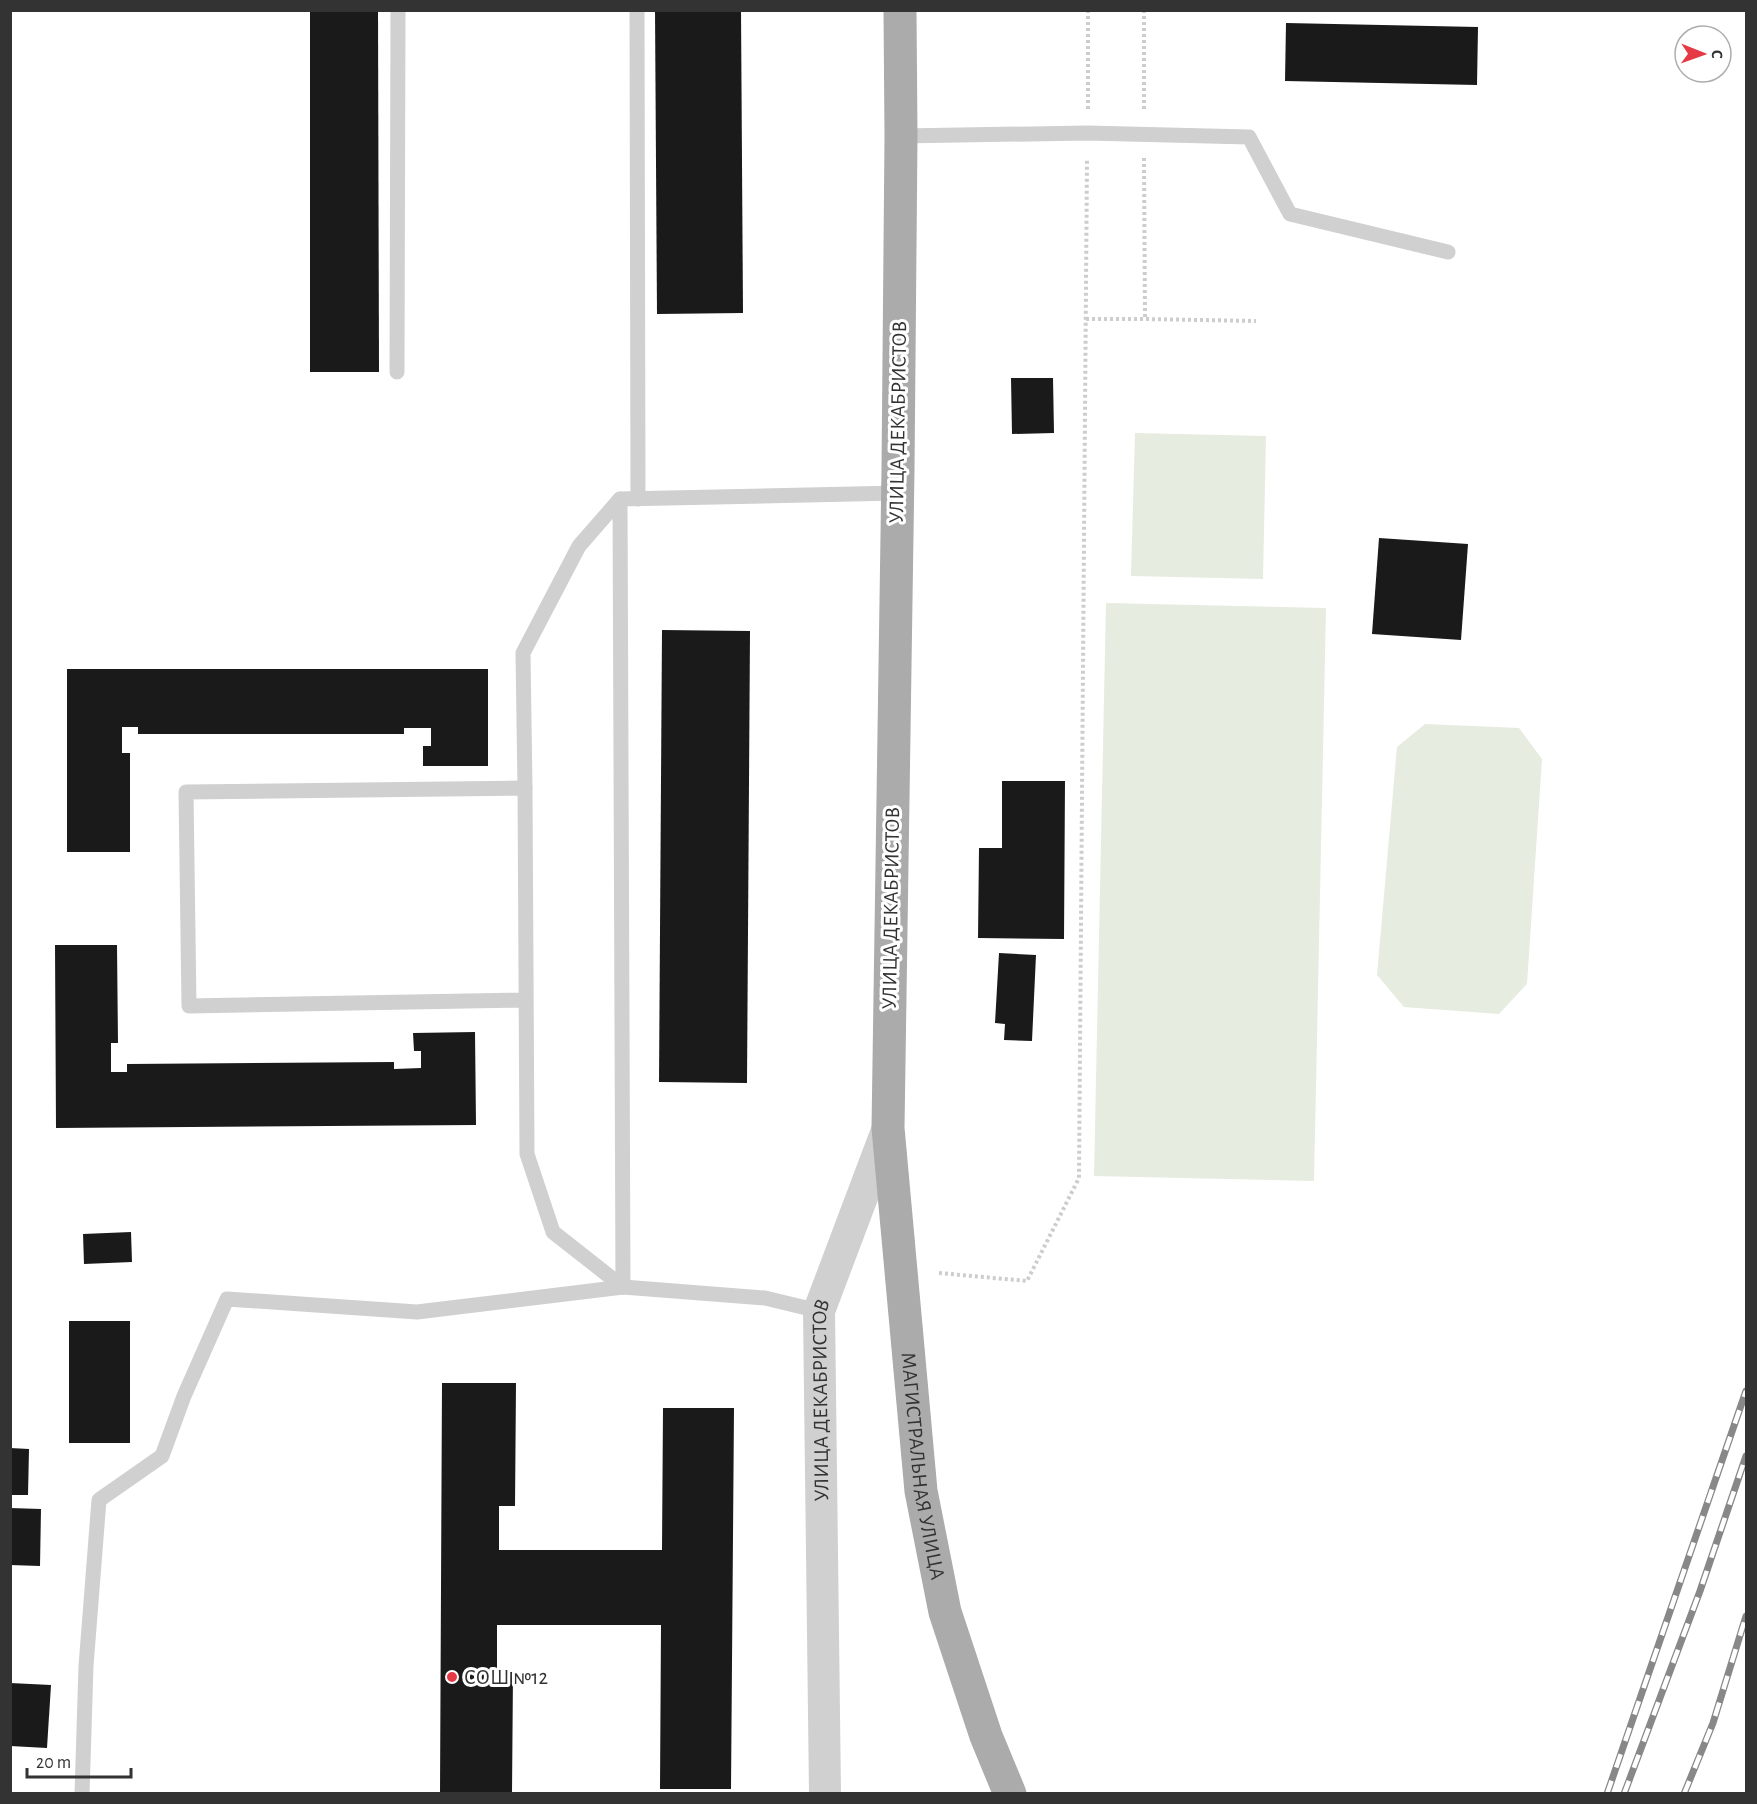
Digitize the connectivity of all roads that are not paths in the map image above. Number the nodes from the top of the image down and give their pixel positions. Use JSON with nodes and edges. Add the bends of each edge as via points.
{"nodes":[{"id":1,"x":398,"y":10,"type":"edge"},
{"id":2,"x":637,"y":10,"type":"edge"},
{"id":3,"x":900,"y":10,"type":"edge"},
{"id":4,"x":901,"y":136,"type":"junction"},
{"id":5,"x":1448,"y":252,"type":"dead end"},
{"id":6,"x":397,"y":372,"type":"dead end"},
{"id":7,"x":897,"y":493,"type":"junction"},
{"id":8,"x":620,"y":499,"type":"junction"},
{"id":9,"x":638,"y":499,"type":"junction"},
{"id":10,"x":525,"y":788,"type":"junction"},
{"id":11,"x":526,"y":1000,"type":"junction"},
{"id":12,"x":888,"y":1128,"type":"junction"},
{"id":13,"x":623,"y":1287,"type":"junction"},
{"id":14,"x":819,"y":1311,"type":"junction"},
{"id":15,"x":82,"y":1794,"type":"edge"},
{"id":16,"x":825,"y":1794,"type":"edge"},
{"id":17,"x":1010,"y":1794,"type":"edge"}],
"edges":[{"from":1,"to":6,"type":"lane"},
{"from":2,"to":9,"type":"lane"},
{"from":3,"to":4,"type":"main road","name":"УЛИЦА ДЕКАБРИСТОВ"},
{"from":4,"to":5,"type":"lane","via":[[1088,133],[1249,137],[1290,214]]},
{"from":4,"to":7,"type":"main road","name":"УЛИЦА ДЕКАБРИСТОВ"},
{"from":7,"to":9,"type":"lane"},
{"from":7,"to":12,"type":"main road","name":"УЛИЦА ДЕКАБРИСТОВ"},
{"from":8,"to":9,"type":"lane"},
{"from":8,"to":10,"type":"lane","via":[[579,546],[523,653]]},
{"from":8,"to":13,"type":"lane"},
{"from":10,"to":11,"type":"lane"},
{"from":10,"to":11,"type":"lane","via":[[186,792],[189,1006]]},
{"from":11,"to":13,"type":"lane","via":[[527,1154],[553,1232]]},
{"from":12,"to":14,"type":"street","name":"УЛИЦА ДЕКАБРИСТОВ"},
{"from":12,"to":17,"type":"main road","name":"МАГИСТРАЛЬНАЯ УЛИЦА","via":[[921,1491],[945,1612],[986,1736]]},
{"from":13,"to":14,"type":"lane","via":[[765,1298]]},
{"from":13,"to":15,"type":"lane","via":[[417,1312],[227,1299],[162,1456],[99,1500]]},
{"from":14,"to":16,"type":"street","name":"УЛИЦА ДЕКАБРИСТОВ"}]}
